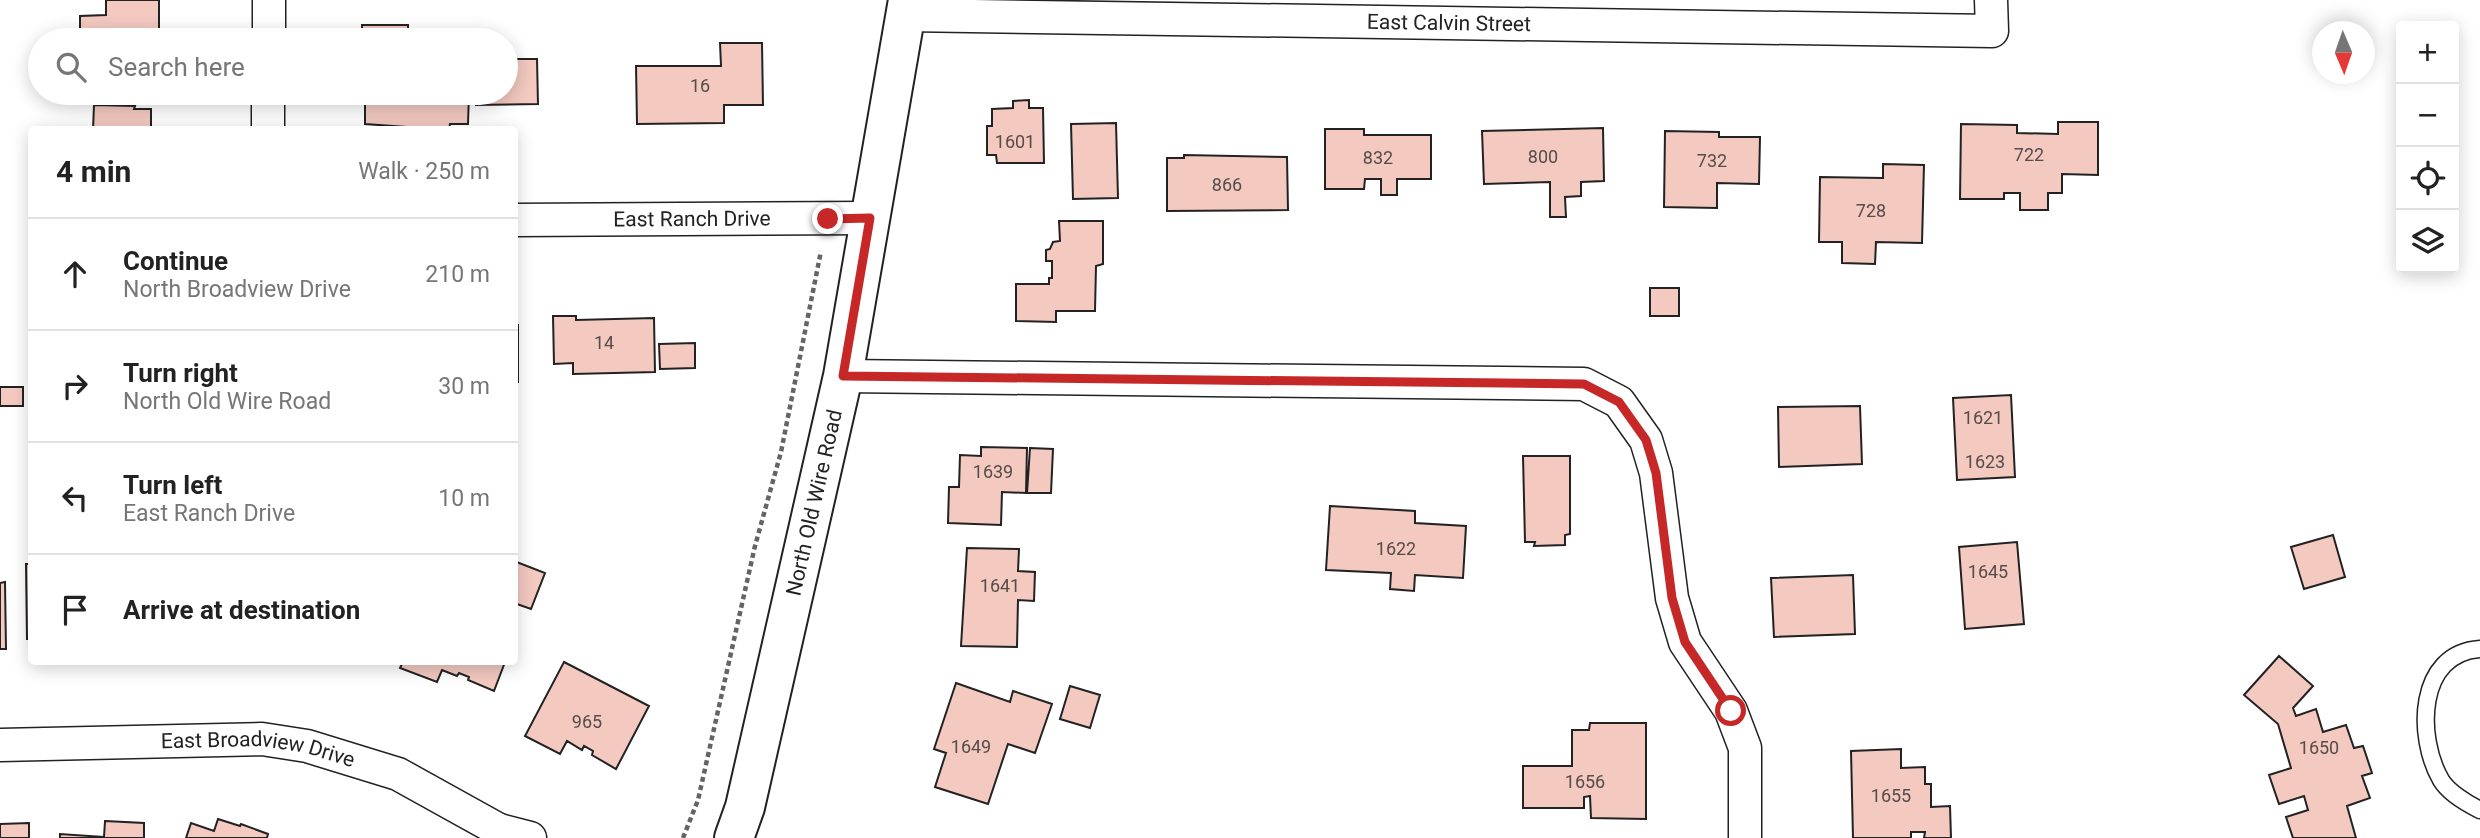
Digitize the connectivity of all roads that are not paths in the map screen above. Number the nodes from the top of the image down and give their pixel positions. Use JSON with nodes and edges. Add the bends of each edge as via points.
{"nodes":[{"id":1,"x":269,"y":0,"type":"edge"},
{"id":2,"x":907,"y":8,"type":"edge"},
{"id":3,"x":1992,"y":15,"type":"edge"},
{"id":4,"x":269,"y":28,"type":"edge"},
{"id":5,"x":268,"y":105,"type":"edge"},
{"id":6,"x":268,"y":126,"type":"edge"},
{"id":7,"x":870,"y":218,"type":"junction"},
{"id":8,"x":518,"y":220,"type":"edge"},
{"id":9,"x":843,"y":376,"type":"junction"},
{"id":10,"x":2480,"y":649,"type":"edge"},
{"id":11,"x":0,"y":745,"type":"edge"},
{"id":12,"x":2480,"y":810,"type":"edge"},
{"id":13,"x":503,"y":834,"type":"edge"},
{"id":14,"x":530,"y":838,"type":"edge"},
{"id":15,"x":734,"y":838,"type":"edge"},
{"id":16,"x":1745,"y":838,"type":"edge"}],
"edges":[{"from":1,"to":4,"type":"street"},
{"from":2,"to":3,"type":"street","name":"East Calvin Street"},
{"from":2,"to":7,"type":"street","name":"North Old Wire Road"},
{"from":5,"to":6,"type":"street"},
{"from":7,"to":8,"type":"street","name":"East Ranch Drive"},
{"from":7,"to":9,"type":"street","name":"North Old Wire Road"},
{"from":9,"to":15,"type":"street","name":"North Old Wire Road","via":[[745,807]]},
{"from":9,"to":16,"type":"street","via":[[1584,384],[1619,402],[1646,440],[1656,473],[1672,598],[1685,642],[1731,711],[1745,748]]},
{"from":10,"to":12,"type":"lane","via":[[2460,650],[2436,673],[2426,707],[2429,745],[2442,782]]},
{"from":11,"to":13,"type":"street","name":"East Broadview Drive","via":[[262,739],[307,746],[398,774]]},
{"from":13,"to":14,"type":"street","name":"East Broadview Drive"}]}
